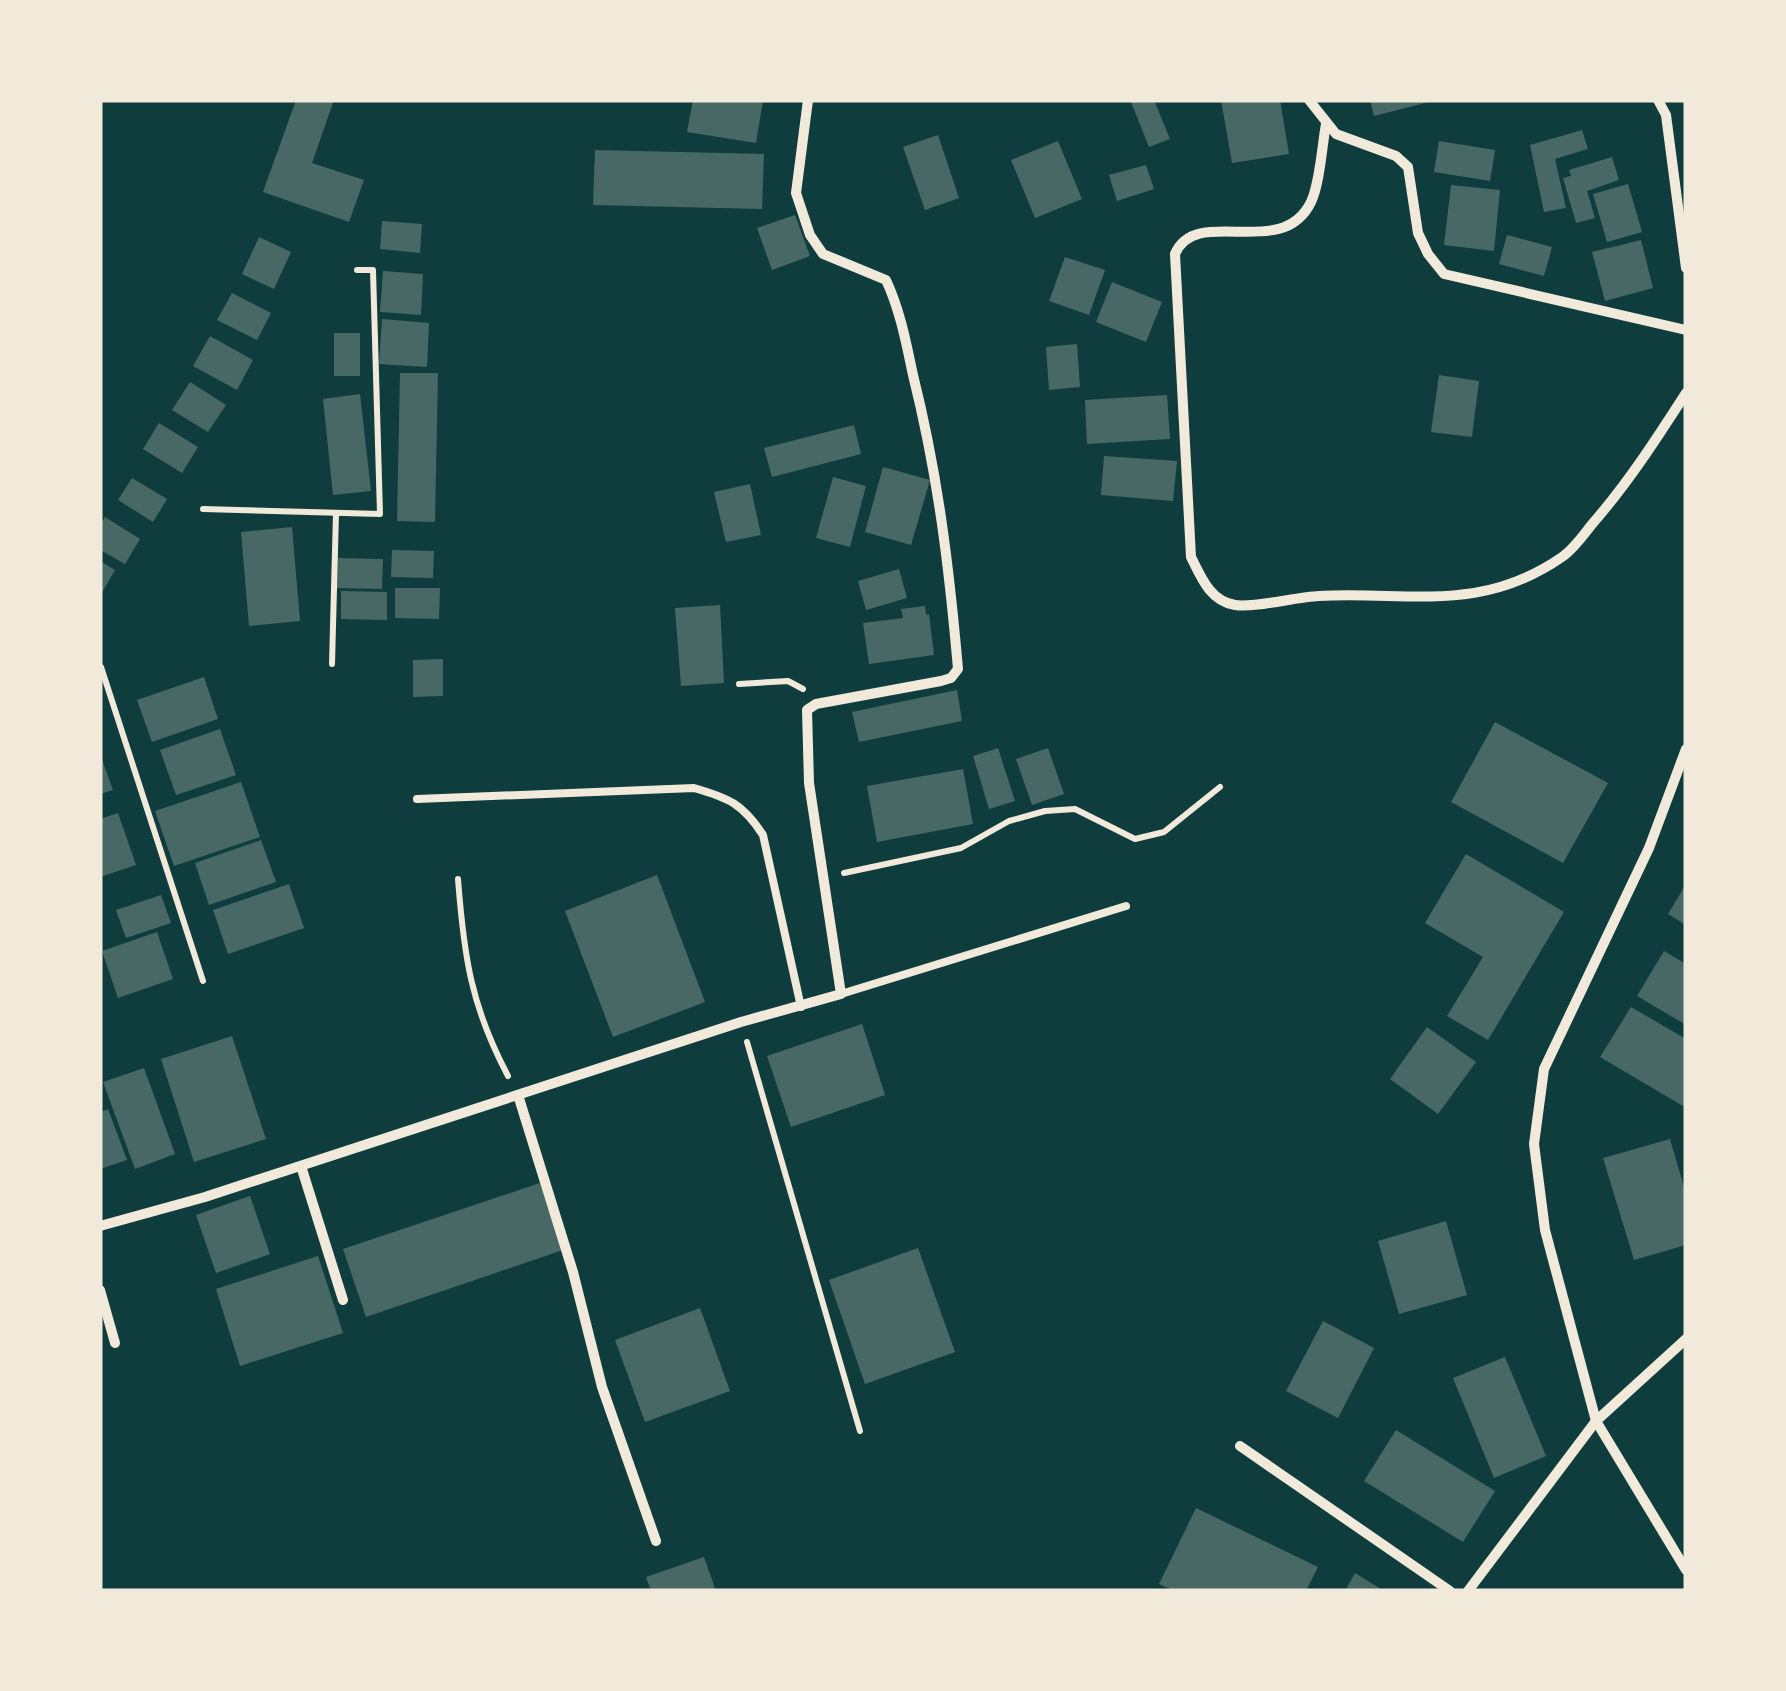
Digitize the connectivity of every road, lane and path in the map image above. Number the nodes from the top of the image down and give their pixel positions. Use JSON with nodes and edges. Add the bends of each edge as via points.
{"nodes":[{"id":1,"x":808,"y":100,"type":"edge"},
{"id":2,"x":1310,"y":100,"type":"edge"},
{"id":3,"x":1658,"y":100,"type":"edge"},
{"id":4,"x":1670,"y":100,"type":"edge"},
{"id":5,"x":1666,"y":115,"type":"junction"},
{"id":6,"x":1326,"y":124,"type":"junction"},
{"id":7,"x":1686,"y":268,"type":"edge"},
{"id":8,"x":357,"y":270,"type":"dead end"},
{"id":9,"x":1686,"y":330,"type":"edge"},
{"id":10,"x":1686,"y":393,"type":"edge"},
{"id":11,"x":203,"y":509,"type":"dead end"},
{"id":12,"x":336,"y":513,"type":"junction"},
{"id":13,"x":332,"y":664,"type":"dead end"},
{"id":14,"x":101,"y":668,"type":"edge"},
{"id":15,"x":739,"y":684,"type":"dead end"},
{"id":16,"x":807,"y":710,"type":"junction"},
{"id":17,"x":1686,"y":749,"type":"edge"},
{"id":18,"x":1220,"y":788,"type":"dead end"},
{"id":19,"x":417,"y":799,"type":"dead end"},
{"id":20,"x":824,"y":878,"type":"junction"},
{"id":21,"x":458,"y":879,"type":"dead end"},
{"id":22,"x":1126,"y":906,"type":"dead end"},
{"id":23,"x":203,"y":981,"type":"dead end"},
{"id":24,"x":841,"y":994,"type":"junction"},
{"id":25,"x":801,"y":1007,"type":"junction"},
{"id":26,"x":741,"y":1022,"type":"junction"},
{"id":27,"x":518,"y":1095,"type":"junction"},
{"id":28,"x":301,"y":1166,"type":"junction"},
{"id":29,"x":100,"y":1226,"type":"edge"},
{"id":30,"x":100,"y":1290,"type":"edge"},
{"id":31,"x":343,"y":1300,"type":"dead end"},
{"id":32,"x":1686,"y":1338,"type":"edge"},
{"id":33,"x":115,"y":1343,"type":"dead end"},
{"id":34,"x":1596,"y":1421,"type":"junction"},
{"id":35,"x":860,"y":1431,"type":"dead end"},
{"id":36,"x":1240,"y":1446,"type":"dead end"},
{"id":37,"x":656,"y":1541,"type":"dead end"},
{"id":38,"x":1686,"y":1570,"type":"edge"},
{"id":39,"x":1450,"y":1591,"type":"edge"},
{"id":40,"x":1468,"y":1591,"type":"edge"}],
"edges":[{"from":1,"to":16,"type":"street","via":[[796,192],[823,254],[886,280],[896,301],[947,543],[958,669],[941,681]]},
{"from":2,"to":6,"type":"street"},
{"from":3,"to":5,"type":"street"},
{"from":4,"to":5,"type":"street"},
{"from":5,"to":7,"type":"street"},
{"from":6,"to":9,"type":"street","via":[[1408,167],[1418,233],[1444,274]]},
{"from":6,"to":10,"type":"street","via":[[1312,201],[1297,220],[1260,232],[1192,234],[1175,254],[1191,557],[1219,598],[1236,605],[1322,596],[1474,595],[1528,577],[1566,555],[1616,496]]},
{"from":8,"to":12,"type":"path","via":[[374,270],[380,514]]},
{"from":11,"to":12,"type":"path"},
{"from":12,"to":13,"type":"path"},
{"from":14,"to":23,"type":"path"},
{"from":15,"to":16,"type":"path","via":[[795,682]]},
{"from":16,"to":20,"type":"street","via":[[808,783]]},
{"from":17,"to":34,"type":"street","via":[[1649,848],[1544,1069],[1534,1144],[1545,1230]]},
{"from":18,"to":20,"type":"path","via":[[1164,832],[1135,839],[1075,809],[1045,811],[961,848]]},
{"from":19,"to":25,"type":"lane","via":[[694,788],[721,796],[748,811],[762,836]]},
{"from":20,"to":24,"type":"street"},
{"from":21,"to":27,"type":"path","via":[[464,958],[485,1033]]},
{"from":22,"to":24,"type":"lane"},
{"from":24,"to":25,"type":"street"},
{"from":25,"to":26,"type":"street"},
{"from":26,"to":27,"type":"street"},
{"from":26,"to":35,"type":"path"},
{"from":27,"to":28,"type":"street"},
{"from":27,"to":37,"type":"street","via":[[602,1387]]},
{"from":28,"to":29,"type":"street"},
{"from":28,"to":31,"type":"street"},
{"from":30,"to":33,"type":"street"},
{"from":32,"to":34,"type":"street"},
{"from":34,"to":38,"type":"street"},
{"from":34,"to":40,"type":"street"},
{"from":36,"to":39,"type":"street"}]}
